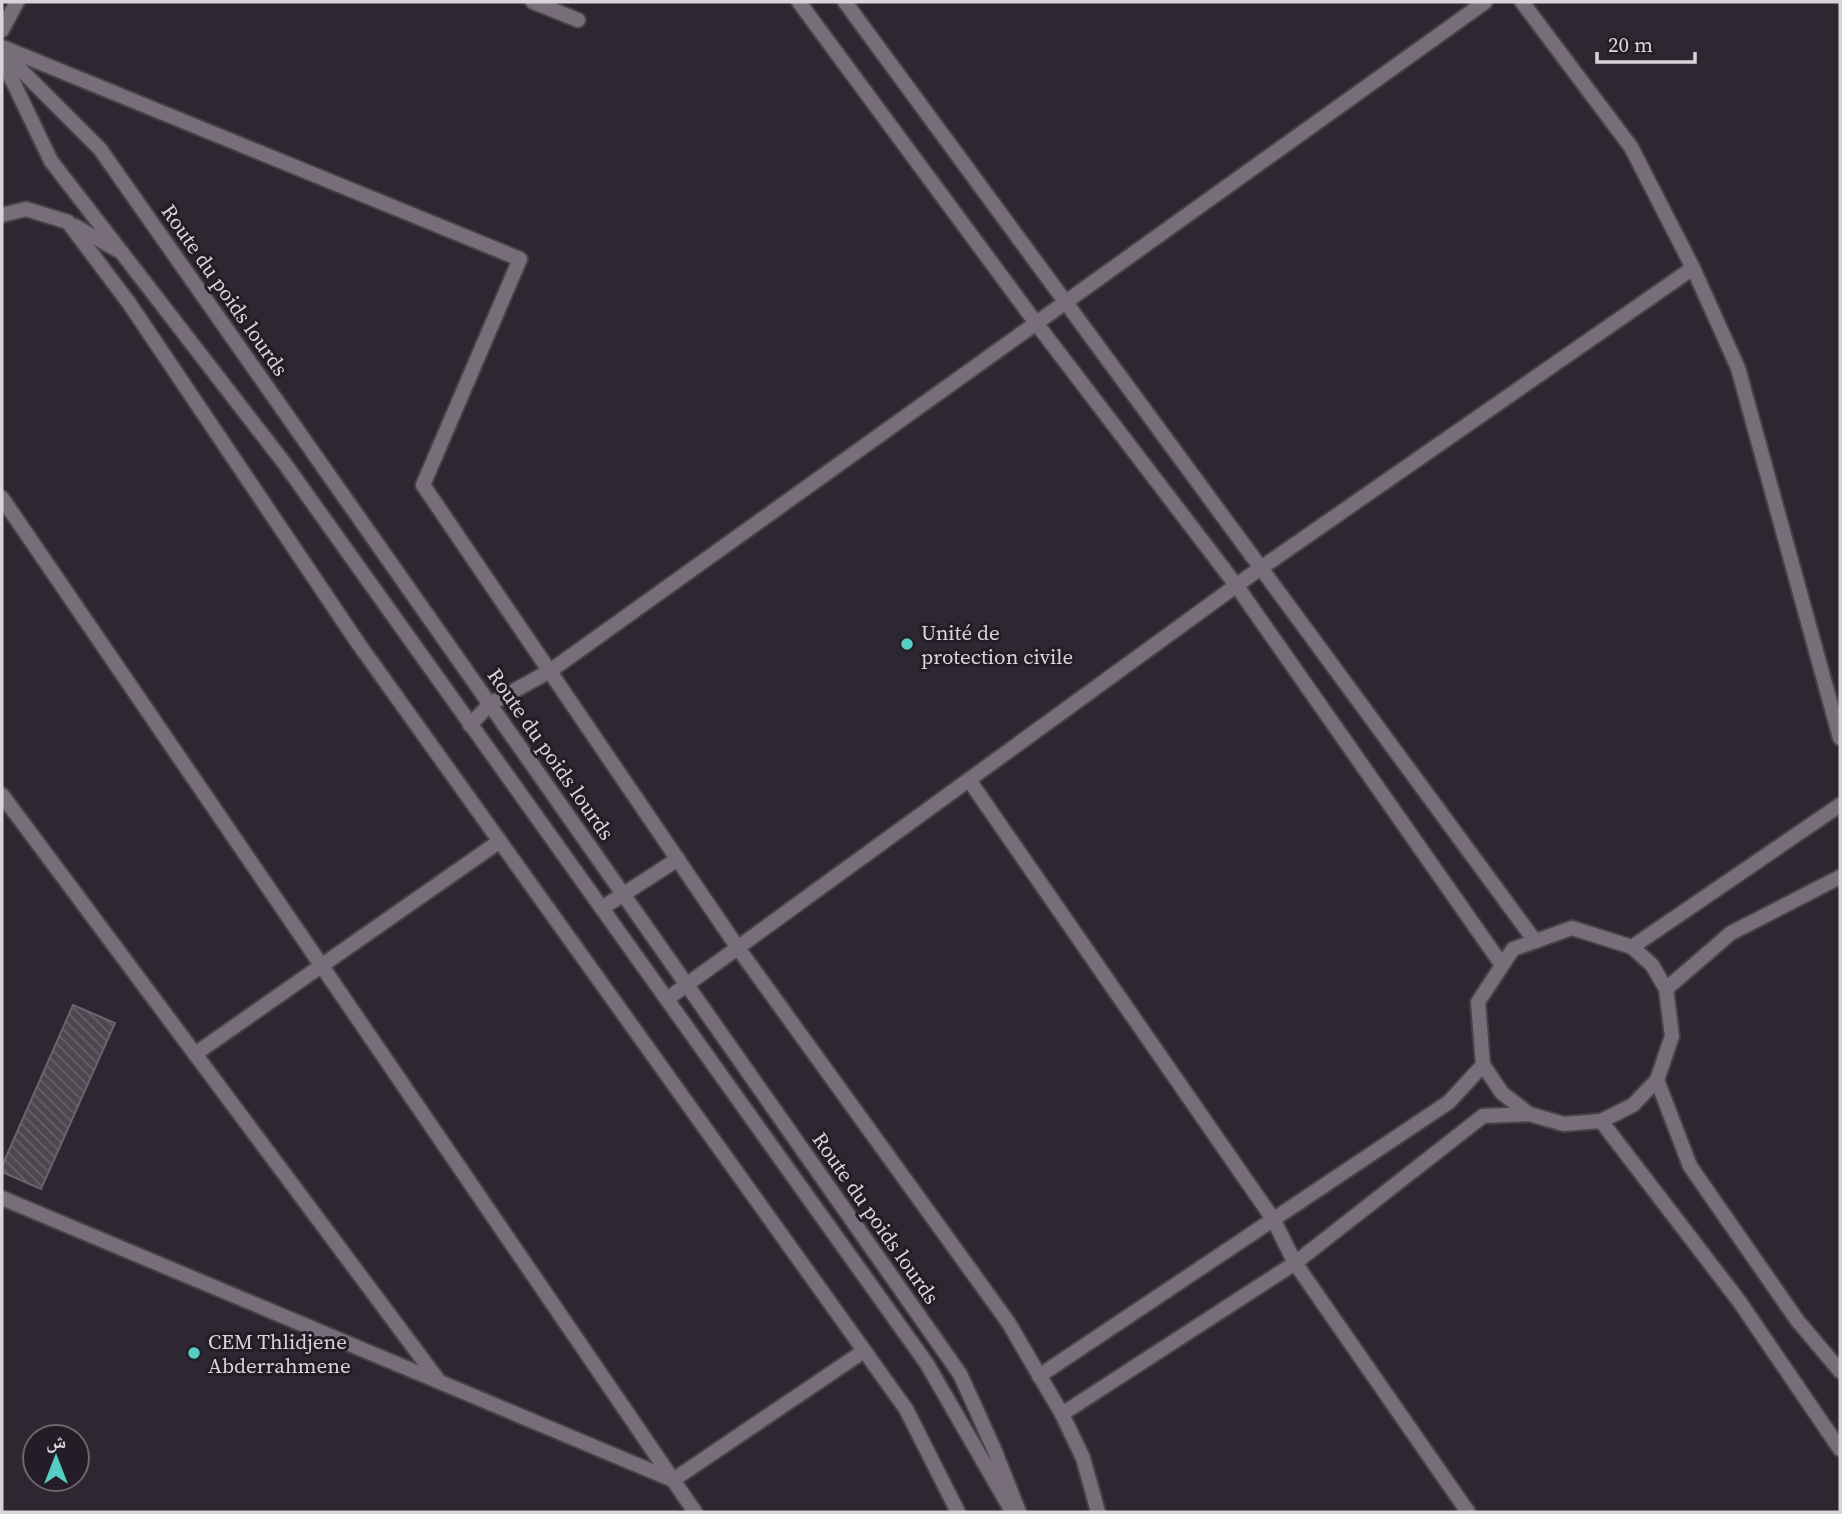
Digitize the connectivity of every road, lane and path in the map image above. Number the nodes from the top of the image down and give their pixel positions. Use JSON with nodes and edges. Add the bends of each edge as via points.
{"nodes":[{"id":1,"x":17,"y":2,"type":"edge"},
{"id":2,"x":533,"y":2,"type":"edge"},
{"id":3,"x":799,"y":2,"type":"edge"},
{"id":4,"x":845,"y":2,"type":"edge"},
{"id":5,"x":1485,"y":2,"type":"edge"},
{"id":6,"x":1522,"y":2,"type":"edge"},
{"id":7,"x":578,"y":20,"type":"dead end"},
{"id":8,"x":2,"y":30,"type":"edge"},
{"id":9,"x":2,"y":49,"type":"edge"},
{"id":10,"x":2,"y":59,"type":"edge"},
{"id":11,"x":2,"y":215,"type":"edge"},
{"id":12,"x":68,"y":222,"type":"junction"},
{"id":13,"x":121,"y":252,"type":"junction"},
{"id":14,"x":1693,"y":268,"type":"junction"},
{"id":15,"x":1066,"y":301,"type":"junction"},
{"id":16,"x":1036,"y":323,"type":"junction"},
{"id":17,"x":2,"y":498,"type":"edge"},
{"id":18,"x":1260,"y":568,"type":"junction"},
{"id":19,"x":1236,"y":585,"type":"junction"},
{"id":20,"x":550,"y":671,"type":"junction"},
{"id":21,"x":490,"y":704,"type":"junction"},
{"id":22,"x":470,"y":725,"type":"junction"},
{"id":23,"x":1840,"y":738,"type":"edge"},
{"id":24,"x":970,"y":780,"type":"junction"},
{"id":25,"x":2,"y":795,"type":"edge"},
{"id":26,"x":1840,"y":805,"type":"edge"},
{"id":27,"x":500,"y":841,"type":"junction"},
{"id":28,"x":678,"y":859,"type":"junction"},
{"id":29,"x":1840,"y":877,"type":"edge"},
{"id":30,"x":624,"y":894,"type":"junction"},
{"id":31,"x":602,"y":908,"type":"junction"},
{"id":32,"x":1535,"y":941,"type":"junction"},
{"id":33,"x":1632,"y":947,"type":"junction"},
{"id":34,"x":738,"y":948,"type":"junction"},
{"id":35,"x":1502,"y":965,"type":"junction"},
{"id":36,"x":322,"y":967,"type":"junction"},
{"id":37,"x":687,"y":985,"type":"junction"},
{"id":38,"x":1666,"y":989,"type":"junction"},
{"id":39,"x":667,"y":999,"type":"junction"},
{"id":40,"x":195,"y":1055,"type":"junction"},
{"id":41,"x":1483,"y":1065,"type":"junction"},
{"id":42,"x":1657,"y":1080,"type":"junction"},
{"id":43,"x":1529,"y":1114,"type":"junction"},
{"id":44,"x":1601,"y":1121,"type":"junction"},
{"id":45,"x":2,"y":1198,"type":"edge"},
{"id":46,"x":1273,"y":1219,"type":"junction"},
{"id":47,"x":1295,"y":1264,"type":"junction"},
{"id":48,"x":864,"y":1351,"type":"junction"},
{"id":49,"x":1840,"y":1371,"type":"edge"},
{"id":50,"x":1039,"y":1376,"type":"junction"},
{"id":51,"x":440,"y":1382,"type":"junction"},
{"id":52,"x":1062,"y":1413,"type":"junction"},
{"id":53,"x":1840,"y":1449,"type":"edge"},
{"id":54,"x":673,"y":1480,"type":"junction"},
{"id":55,"x":695,"y":1512,"type":"edge"},
{"id":56,"x":958,"y":1512,"type":"edge"},
{"id":57,"x":1013,"y":1512,"type":"edge"},
{"id":58,"x":1019,"y":1512,"type":"edge"},
{"id":59,"x":1098,"y":1512,"type":"edge"},
{"id":60,"x":1468,"y":1512,"type":"edge"}],
"edges":[{"from":1,"to":8,"type":"street"},
{"from":2,"to":7,"type":"street"},
{"from":3,"to":16,"type":"street"},
{"from":4,"to":15,"type":"street"},
{"from":5,"to":15,"type":"street"},
{"from":6,"to":14,"type":"street","via":[[1632,147]]},
{"from":9,"to":20,"type":"street","via":[[520,259],[423,485]]},
{"from":9,"to":21,"type":"street","name":"Route du poids lourds","via":[[100,149]]},
{"from":10,"to":13,"type":"street","via":[[51,161]]},
{"from":11,"to":12,"type":"street","via":[[26,209]]},
{"from":12,"to":13,"type":"street"},
{"from":12,"to":27,"type":"street","via":[[129,303],[358,643]]},
{"from":13,"to":22,"type":"street","via":[[285,464]]},
{"from":14,"to":18,"type":"street"},
{"from":14,"to":23,"type":"street","via":[[1738,368]]},
{"from":15,"to":16,"type":"street"},
{"from":15,"to":18,"type":"street"},
{"from":16,"to":19,"type":"street"},
{"from":16,"to":20,"type":"street"},
{"from":17,"to":36,"type":"street"},
{"from":18,"to":19,"type":"street"},
{"from":18,"to":32,"type":"street"},
{"from":19,"to":24,"type":"street"},
{"from":19,"to":35,"type":"street"},
{"from":20,"to":21,"type":"street"},
{"from":20,"to":28,"type":"street"},
{"from":21,"to":22,"type":"street"},
{"from":21,"to":30,"type":"street","name":"Route du poids lourds"},
{"from":22,"to":31,"type":"street"},
{"from":24,"to":34,"type":"street"},
{"from":24,"to":46,"type":"street"},
{"from":25,"to":40,"type":"street"},
{"from":26,"to":33,"type":"street"},
{"from":27,"to":36,"type":"street"},
{"from":27,"to":48,"type":"street"},
{"from":28,"to":30,"type":"street"},
{"from":28,"to":34,"type":"street"},
{"from":29,"to":38,"type":"street","via":[[1731,933]]},
{"from":30,"to":31,"type":"street"},
{"from":30,"to":37,"type":"street","name":"Route du poids lourds"},
{"from":31,"to":39,"type":"street"},
{"from":32,"to":33,"type":"street","via":[[1572,928]]},
{"from":32,"to":35,"type":"street","via":[[1513,949]]},
{"from":33,"to":38,"type":"street","via":[[1652,965]]},
{"from":34,"to":37,"type":"street"},
{"from":34,"to":50,"type":"street","via":[[1008,1322]]},
{"from":35,"to":41,"type":"street","via":[[1478,1002]]},
{"from":36,"to":40,"type":"street"},
{"from":36,"to":54,"type":"street"},
{"from":37,"to":39,"type":"street"},
{"from":37,"to":58,"type":"street","name":"Route du poids lourds","via":[[960,1374]]},
{"from":38,"to":42,"type":"street","via":[[1672,1036]]},
{"from":39,"to":57,"type":"street","via":[[927,1364]]},
{"from":40,"to":51,"type":"street"},
{"from":41,"to":43,"type":"street","via":[[1502,1093]]},
{"from":41,"to":46,"type":"street","via":[[1449,1102]]},
{"from":42,"to":44,"type":"street","via":[[1633,1105]]},
{"from":42,"to":49,"type":"street","via":[[1690,1166],[1797,1320]]},
{"from":43,"to":44,"type":"street","via":[[1564,1124]]},
{"from":43,"to":47,"type":"street","via":[[1483,1116]]},
{"from":44,"to":53,"type":"street","via":[[1739,1301]]},
{"from":45,"to":51,"type":"street"},
{"from":46,"to":47,"type":"street"},
{"from":46,"to":50,"type":"street"},
{"from":47,"to":52,"type":"street"},
{"from":47,"to":60,"type":"street"},
{"from":48,"to":54,"type":"street"},
{"from":48,"to":56,"type":"street","via":[[906,1409]]},
{"from":50,"to":52,"type":"street"},
{"from":51,"to":54,"type":"street"},
{"from":52,"to":59,"type":"street","via":[[1083,1458]]},
{"from":54,"to":55,"type":"street"}]}
